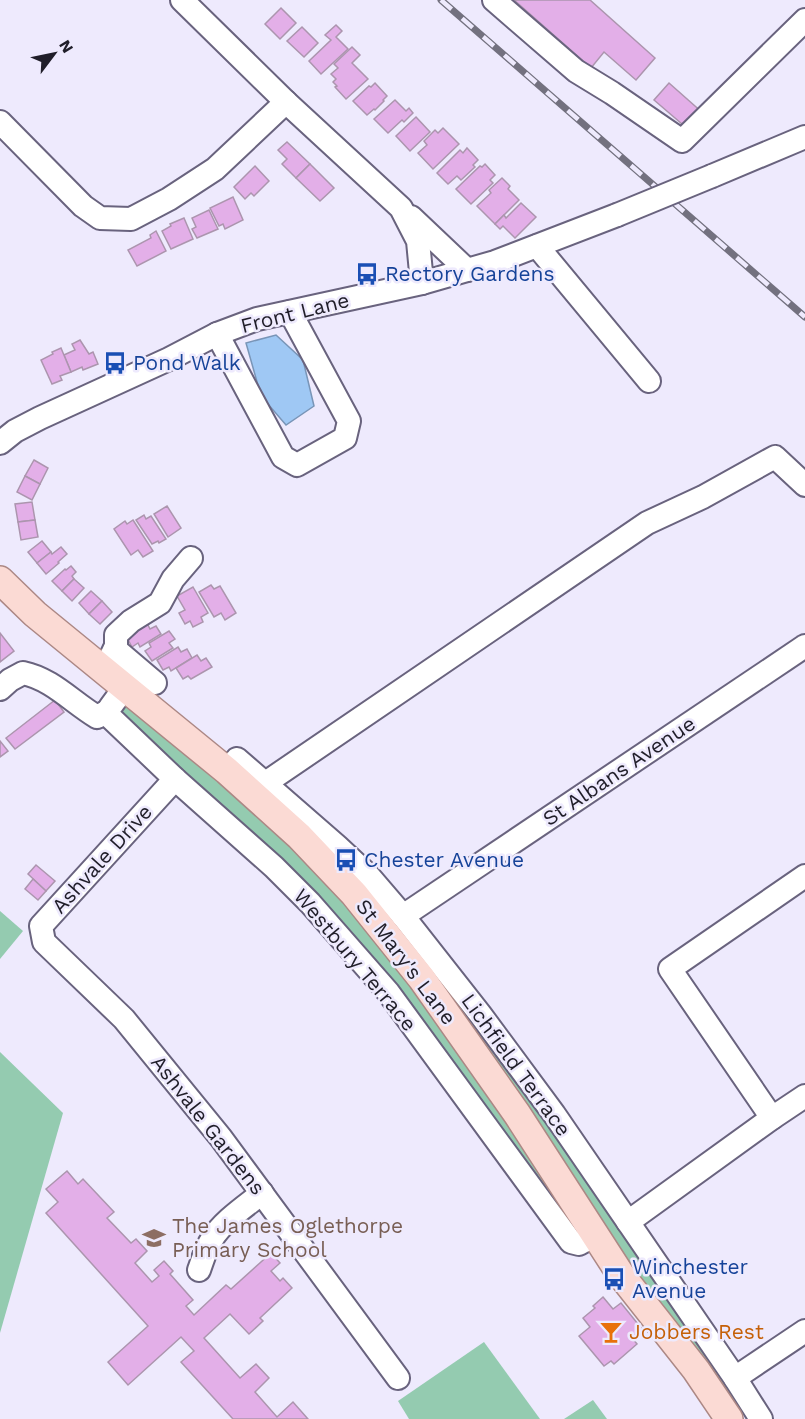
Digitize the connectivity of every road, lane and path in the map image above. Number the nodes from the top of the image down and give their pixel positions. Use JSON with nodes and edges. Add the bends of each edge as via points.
{"nodes":[{"id":1,"x":182,"y":0,"type":"edge"},
{"id":2,"x":494,"y":0,"type":"edge"},
{"id":3,"x":805,"y":20,"type":"edge"},
{"id":4,"x":286,"y":102,"type":"junction"},
{"id":5,"x":0,"y":122,"type":"edge"},
{"id":6,"x":805,"y":137,"type":"edge"},
{"id":7,"x":401,"y":208,"type":"junction"},
{"id":8,"x":537,"y":246,"type":"junction"},
{"id":9,"x":467,"y":270,"type":"junction"},
{"id":10,"x":422,"y":283,"type":"junction"},
{"id":11,"x":290,"y":312,"type":"junction"},
{"id":12,"x":217,"y":334,"type":"junction"},
{"id":13,"x":649,"y":381,"type":"dead end"},
{"id":14,"x":0,"y":443,"type":"edge"},
{"id":15,"x":805,"y":485,"type":"edge"},
{"id":16,"x":191,"y":558,"type":"dead end"},
{"id":17,"x":0,"y":580,"type":"edge"},
{"id":18,"x":805,"y":646,"type":"edge"},
{"id":19,"x":115,"y":669,"type":"junction"},
{"id":20,"x":154,"y":683,"type":"dead end"},
{"id":21,"x":0,"y":689,"type":"edge"},
{"id":22,"x":108,"y":711,"type":"junction"},
{"id":23,"x":227,"y":771,"type":"junction"},
{"id":24,"x":175,"y":779,"type":"junction"},
{"id":25,"x":264,"y":784,"type":"junction"},
{"id":26,"x":805,"y":876,"type":"edge"},
{"id":27,"x":403,"y":916,"type":"junction"},
{"id":28,"x":44,"y":942,"type":"joint"},
{"id":29,"x":805,"y":1096,"type":"edge"},
{"id":30,"x":772,"y":1118,"type":"junction"},
{"id":31,"x":262,"y":1193,"type":"junction"},
{"id":32,"x":628,"y":1222,"type":"junction"},
{"id":33,"x":595,"y":1235,"type":"junction"},
{"id":34,"x":199,"y":1270,"type":"dead end"},
{"id":35,"x":805,"y":1331,"type":"edge"},
{"id":36,"x":398,"y":1378,"type":"dead end"},
{"id":37,"x":735,"y":1378,"type":"junction"},
{"id":38,"x":755,"y":1410,"type":"edge"},
{"id":39,"x":728,"y":1418,"type":"edge"}],
"edges":[{"from":1,"to":4,"type":"street"},
{"from":2,"to":3,"type":"street","via":[[576,71],[682,141]]},
{"from":4,"to":5,"type":"street","via":[[215,169],[131,219],[100,218],[83,206]]},
{"from":4,"to":7,"type":"street"},
{"from":6,"to":8,"type":"street","name":"Front Lane","bridge":true},
{"from":7,"to":9,"type":"street"},
{"from":7,"to":10,"type":"street","via":[[418,241]]},
{"from":8,"to":9,"type":"street","name":"Front Lane"},
{"from":8,"to":13,"type":"street"},
{"from":9,"to":10,"type":"street","name":"Front Lane"},
{"from":10,"to":11,"type":"street","name":"Front Lane"},
{"from":11,"to":12,"type":"street","name":"Front Lane"},
{"from":11,"to":12,"type":"street","via":[[349,421],[345,438],[297,465],[283,457]]},
{"from":12,"to":14,"type":"street","name":"Front Lane","via":[[40,418]]},
{"from":15,"to":25,"type":"street","via":[[775,457],[647,523]]},
{"from":16,"to":19,"type":"street","via":[[172,579],[160,603],[116,635]]},
{"from":17,"to":19,"type":"main road","name":"St Mary's Lane","via":[[35,614]]},
{"from":18,"to":27,"type":"street","name":"St Albans Avenue"},
{"from":19,"to":20,"type":"street"},
{"from":19,"to":22,"type":"street"},
{"from":19,"to":23,"type":"main road","name":"St Mary's Lane"},
{"from":21,"to":22,"type":"street","via":[[23,673],[34,675],[97,717]]},
{"from":22,"to":24,"type":"street","name":"Westbury Terrace","via":[[115,723]]},
{"from":23,"to":25,"type":"street","name":"Lichfield Terrace","via":[[237,759]]},
{"from":23,"to":33,"type":"main road","name":"St Mary's Lane","via":[[299,836],[403,953],[518,1114]]},
{"from":24,"to":28,"type":"street","name":"Ashvale Drive","via":[[41,926]]},
{"from":24,"to":33,"type":"street","name":"Westbury Terrace","via":[[310,903],[387,992],[571,1242],[579,1244]]},
{"from":25,"to":27,"type":"street","name":"Lichfield Terrace","via":[[367,874]]},
{"from":26,"to":30,"type":"street","via":[[670,969]]},
{"from":27,"to":32,"type":"street","name":"Lichfield Terrace","via":[[547,1105]]},
{"from":28,"to":31,"type":"street","name":"Ashvale Gardens","via":[[124,1019]]},
{"from":29,"to":30,"type":"street"},
{"from":30,"to":32,"type":"street"},
{"from":31,"to":34,"type":"street","via":[[214,1235]]},
{"from":31,"to":36,"type":"street","name":"Ashvale Gardens"},
{"from":32,"to":37,"type":"street","name":"Lichfield Terrace"},
{"from":33,"to":39,"type":"main road","name":"St Mary's Lane"},
{"from":35,"to":37,"type":"street"},
{"from":37,"to":38,"type":"street","name":"Lichfield Terrace"},
{"from":38,"to":39,"type":"street"}]}
